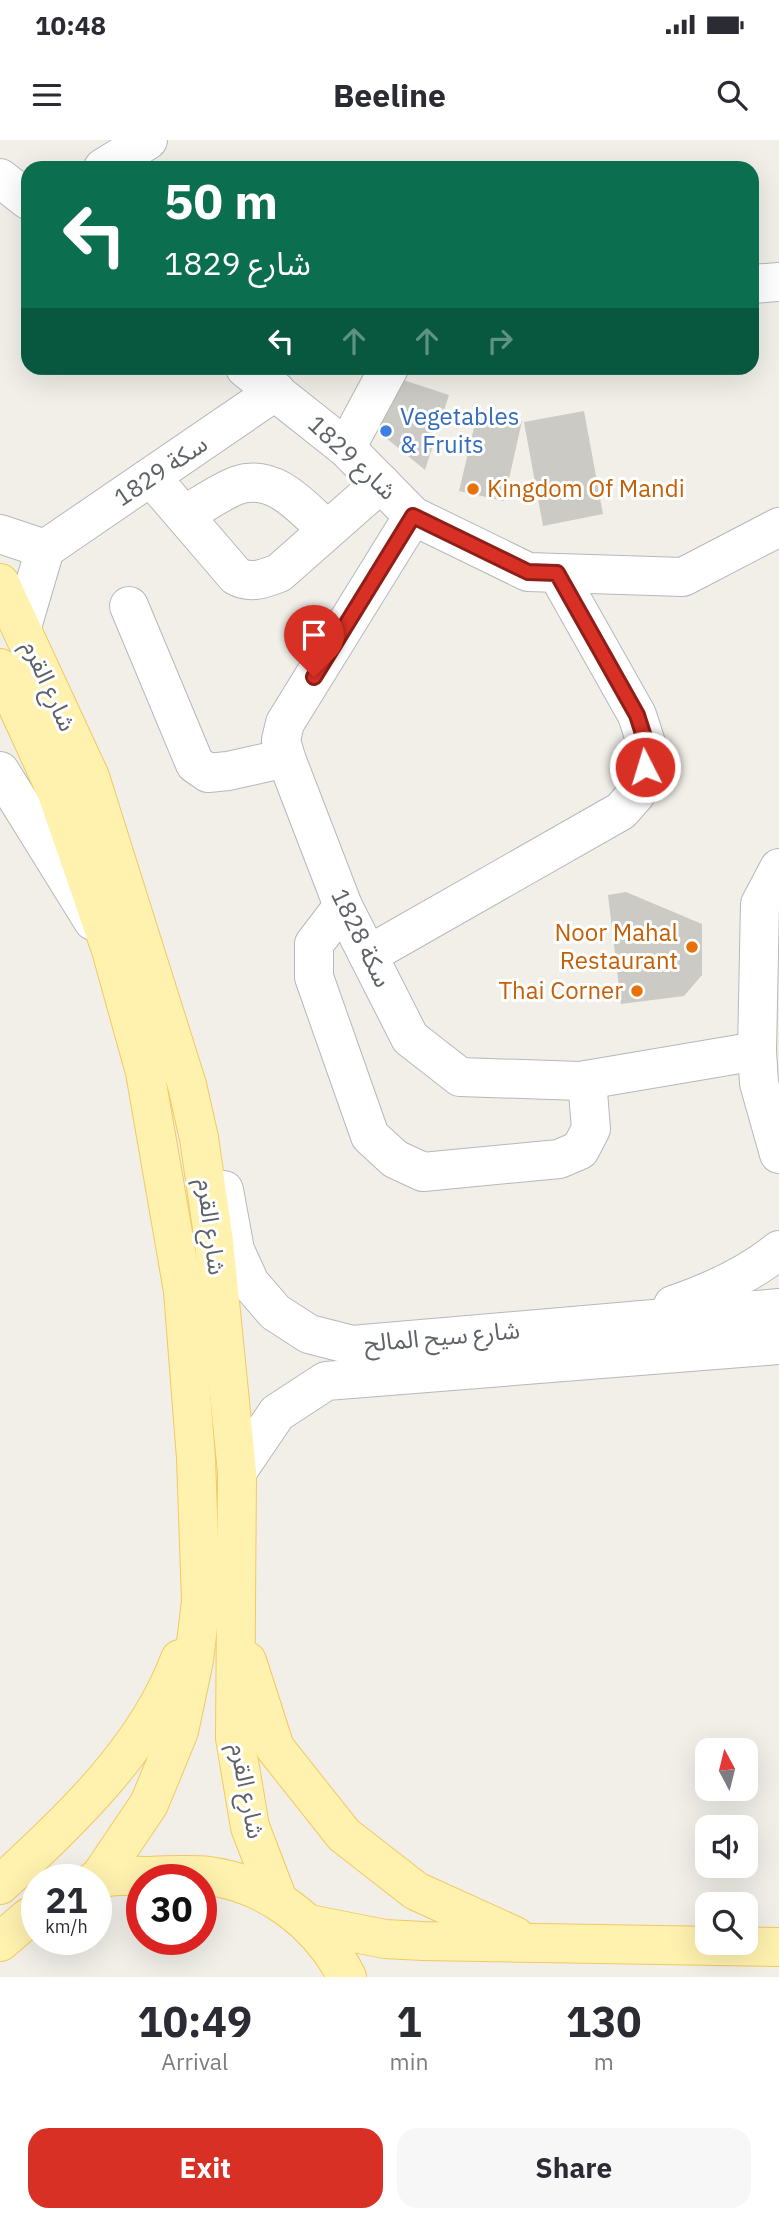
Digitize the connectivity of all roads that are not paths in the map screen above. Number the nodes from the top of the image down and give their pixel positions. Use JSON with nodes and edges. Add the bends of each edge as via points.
{"nodes":[{"id":1,"x":148,"y":140,"type":"edge"},
{"id":2,"x":114,"y":161,"type":"edge"},
{"id":3,"x":0,"y":178,"type":"edge"},
{"id":4,"x":21,"y":194,"type":"edge"},
{"id":5,"x":779,"y":282,"type":"edge"},
{"id":6,"x":759,"y":283,"type":"edge"},
{"id":7,"x":254,"y":375,"type":"edge"},
{"id":8,"x":385,"y":375,"type":"edge"},
{"id":9,"x":276,"y":391,"type":"junction"},
{"id":10,"x":346,"y":448,"type":"junction"},
{"id":11,"x":151,"y":477,"type":"junction"},
{"id":12,"x":381,"y":483,"type":"junction"},
{"id":13,"x":184,"y":515,"type":"junction"},
{"id":14,"x":413,"y":516,"type":"junction"},
{"id":15,"x":779,"y":527,"type":"edge"},
{"id":16,"x":327,"y":530,"type":"junction"},
{"id":17,"x":0,"y":534,"type":"edge"},
{"id":18,"x":45,"y":550,"type":"junction"},
{"id":19,"x":557,"y":573,"type":"junction"},
{"id":20,"x":0,"y":583,"type":"edge"},
{"id":21,"x":129,"y":606,"type":"dead end"},
{"id":22,"x":22,"y":627,"type":"junction"},
{"id":23,"x":0,"y":668,"type":"edge"},
{"id":24,"x":286,"y":758,"type":"junction"},
{"id":25,"x":0,"y":771,"type":"edge"},
{"id":26,"x":779,"y":868,"type":"edge"},
{"id":27,"x":343,"y":906,"type":"junction"},
{"id":28,"x":111,"y":950,"type":"junction"},
{"id":29,"x":368,"y":955,"type":"junction"},
{"id":30,"x":765,"y":1069,"type":"edge"},
{"id":31,"x":587,"y":1080,"type":"junction"},
{"id":32,"x":187,"y":1086,"type":"junction"},
{"id":33,"x":779,"y":1154,"type":"edge"},
{"id":34,"x":779,"y":1250,"type":"edge"},
{"id":35,"x":779,"y":1308,"type":"edge"},
{"id":36,"x":607,"y":1322,"type":"junction"},
{"id":37,"x":779,"y":1345,"type":"edge"},
{"id":38,"x":237,"y":1472,"type":"junction"},
{"id":39,"x":201,"y":1601,"type":"junction"},
{"id":40,"x":236,"y":1628,"type":"junction"},
{"id":41,"x":107,"y":1864,"type":"edge"},
{"id":42,"x":112,"y":1878,"type":"edge"},
{"id":43,"x":0,"y":1885,"type":"edge"},
{"id":44,"x":278,"y":1900,"type":"junction"},
{"id":45,"x":21,"y":1923,"type":"edge"},
{"id":46,"x":309,"y":1924,"type":"junction"},
{"id":47,"x":526,"y":1941,"type":"junction"},
{"id":48,"x":0,"y":1942,"type":"edge"},
{"id":49,"x":779,"y":1947,"type":"edge"},
{"id":50,"x":347,"y":1977,"type":"edge"}],
"edges":[{"from":1,"to":2,"type":"street"},
{"from":3,"to":4,"type":"street"},
{"from":5,"to":6,"type":"street"},
{"from":7,"to":9,"type":"street","name":"1829 شارع"},
{"from":8,"to":10,"type":"street"},
{"from":9,"to":10,"type":"street","name":"1829 شارع"},
{"from":9,"to":11,"type":"street","name":"سكة 1829"},
{"from":10,"to":12,"type":"street","name":"1829 شارع"},
{"from":11,"to":13,"type":"street"},
{"from":11,"to":18,"type":"street","name":"سكة 1829"},
{"from":12,"to":14,"type":"street","name":"1829 شارع"},
{"from":12,"to":16,"type":"street"},
{"from":13,"to":16,"type":"street","via":[[237,485],[252,483],[271,485],[292,497]]},
{"from":13,"to":16,"type":"street","via":[[236,576],[246,581],[279,573]]},
{"from":14,"to":19,"type":"street","name":"1829 شارع","via":[[528,572]]},
{"from":14,"to":24,"type":"street","name":"سكة 1828","via":[[285,723],[281,740]]},
{"from":15,"to":19,"type":"street","name":"1829 شارع","via":[[683,577]]},
{"from":17,"to":18,"type":"street"},
{"from":18,"to":22,"type":"street"},
{"from":19,"to":29,"type":"street","via":[[637,715],[646,743],[645,767],[636,794],[621,811]]},
{"from":20,"to":22,"type":"main road","name":"شارع القرم"},
{"from":21,"to":24,"type":"street","via":[[195,764],[208,773]]},
{"from":22,"to":32,"type":"main road","name":"شارع القرم","via":[[90,777]]},
{"from":23,"to":28,"type":"main road","name":"شارع القرم","via":[[57,793]]},
{"from":24,"to":27,"type":"street","name":"سكة 1828"},
{"from":25,"to":28,"type":"street"},
{"from":26,"to":30,"type":"street","via":[[760,904]]},
{"from":27,"to":29,"type":"street","name":"سكة 1828"},
{"from":27,"to":31,"type":"street","via":[[314,944],[314,977],[370,1136],[395,1159],[423,1172],[559,1159],[580,1150],[591,1129]]},
{"from":28,"to":39,"type":"main road","name":"شارع القرم","via":[[145,1072],[183,1291]]},
{"from":29,"to":31,"type":"street","name":"سكة 1828","via":[[410,1038],[460,1077]]},
{"from":30,"to":31,"type":"street","name":"سكة 1828"},
{"from":30,"to":33,"type":"street"},
{"from":32,"to":36,"type":"street","name":"شارع سيح المالح","via":[[214,1136],[235,1250],[250,1283],[275,1312],[309,1334],[352,1345]]},
{"from":32,"to":38,"type":"main road","name":"شارع القرم","via":[[214,1242]]},
{"from":34,"to":36,"type":"street","via":[[758,1267],[706,1293]]},
{"from":35,"to":36,"type":"street","name":"شارع سيح المالح"},
{"from":37,"to":38,"type":"street","name":"شارع سيح المالح","via":[[326,1381],[277,1412]]},
{"from":38,"to":40,"type":"main road","name":"شارع القرم"},
{"from":39,"to":41,"type":"main road","name":"شارع القرم","via":[[179,1731],[149,1804]]},
{"from":39,"to":43,"type":"main road","via":[[173,1679],[143,1730],[66,1824]]},
{"from":40,"to":44,"type":"main road","name":"شارع القرم","via":[[235,1738],[250,1827]]},
{"from":40,"to":47,"type":"main road","via":[[275,1748],[344,1835],[416,1891]]},
{"from":42,"to":44,"type":"main road","via":[[208,1876]]},
{"from":44,"to":46,"type":"main road"},
{"from":45,"to":48,"type":"main road"},
{"from":46,"to":47,"type":"main road","via":[[385,1939]]},
{"from":46,"to":50,"type":"main road"},
{"from":47,"to":49,"type":"main road"}]}
